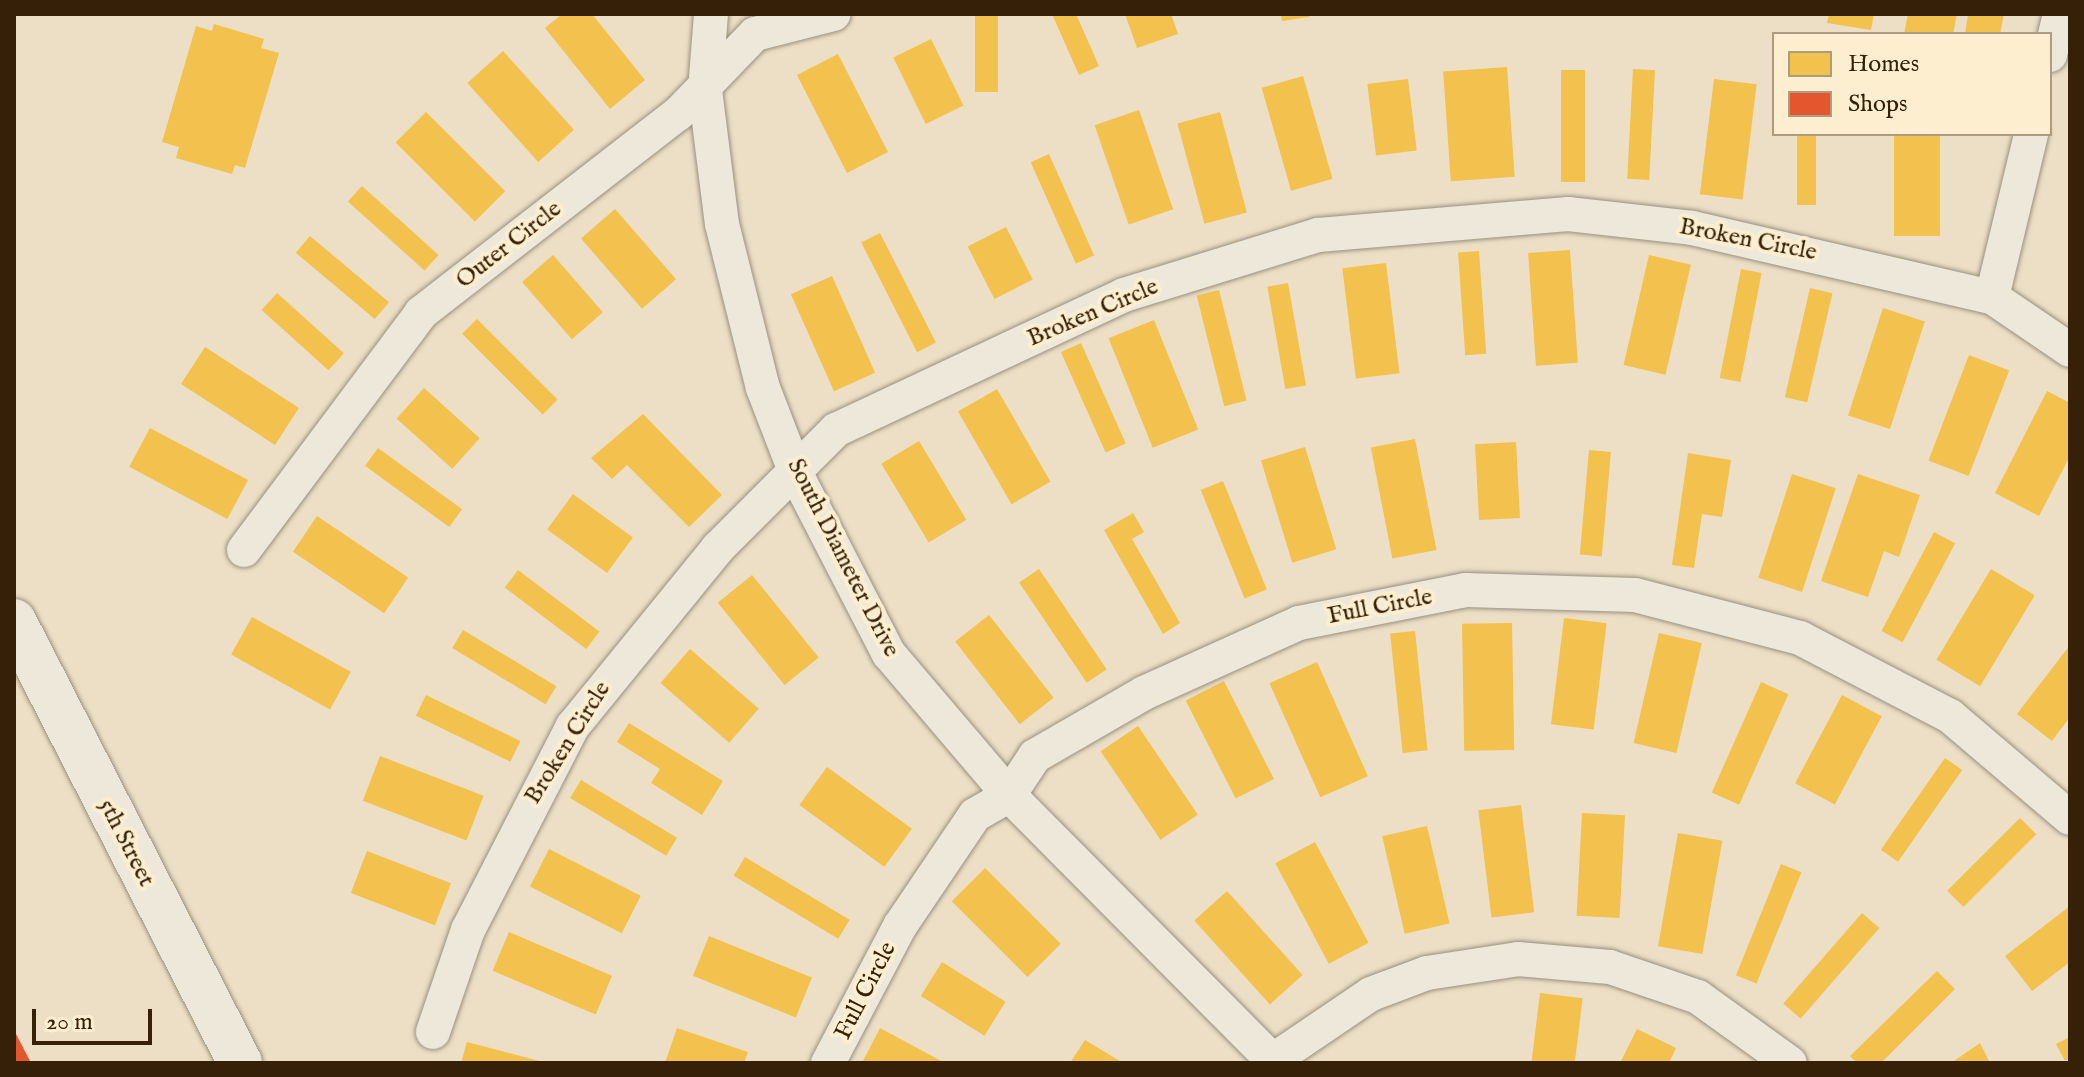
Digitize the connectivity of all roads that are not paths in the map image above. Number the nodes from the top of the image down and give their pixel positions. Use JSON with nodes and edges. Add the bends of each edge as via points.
{"nodes":[{"id":1,"x":711,"y":14,"type":"edge"},
{"id":2,"x":834,"y":14,"type":"edge"},
{"id":3,"x":2060,"y":14,"type":"edge"},
{"id":4,"x":2052,"y":47,"type":"edge"},
{"id":5,"x":705,"y":90,"type":"junction"},
{"id":6,"x":2031,"y":136,"type":"edge"},
{"id":7,"x":1992,"y":297,"type":"junction"},
{"id":8,"x":2070,"y":350,"type":"edge"},
{"id":9,"x":797,"y":476,"type":"junction"},
{"id":10,"x":244,"y":550,"type":"dead end"},
{"id":11,"x":14,"y":621,"type":"edge"},
{"id":12,"x":1009,"y":795,"type":"junction"},
{"id":13,"x":2070,"y":818,"type":"edge"},
{"id":14,"x":433,"y":1032,"type":"dead end"},
{"id":15,"x":1271,"y":1061,"type":"edge"},
{"id":16,"x":240,"y":1063,"type":"edge"},
{"id":17,"x":828,"y":1063,"type":"edge"},
{"id":18,"x":1790,"y":1063,"type":"edge"}],
"edges":[{"from":1,"to":5,"type":"street","name":"South Diameter Drive"},
{"from":2,"to":5,"type":"street","name":"Outer Circle","via":[[755,34]]},
{"from":3,"to":4,"type":"street"},
{"from":5,"to":9,"type":"street","name":"South Diameter Drive","via":[[722,224],[763,388]]},
{"from":5,"to":10,"type":"street","name":"Outer Circle","via":[[421,313]]},
{"from":6,"to":7,"type":"street"},
{"from":7,"to":8,"type":"street","name":"Broken Circle"},
{"from":7,"to":9,"type":"street","name":"Broken Circle","via":[[1770,243],[1568,214],[1318,235],[1124,295],[836,430]]},
{"from":9,"to":12,"type":"street","name":"South Diameter Drive","via":[[889,654]]},
{"from":9,"to":14,"type":"street","name":"Broken Circle","via":[[650,622],[573,726],[468,930]]},
{"from":11,"to":16,"type":"main road","name":"5th Street"},
{"from":12,"to":13,"type":"street","name":"Full Circle","via":[[1035,756],[1144,693],[1299,623],[1466,590],[1635,595],[1800,638],[1950,716]]},
{"from":12,"to":15,"type":"street","name":"South Diameter Drive"},
{"from":12,"to":17,"type":"street","name":"Full Circle","via":[[975,815],[900,926]]},
{"from":15,"to":18,"type":"street","via":[[1371,994],[1427,973],[1518,959],[1610,967],[1698,997]]}]}
